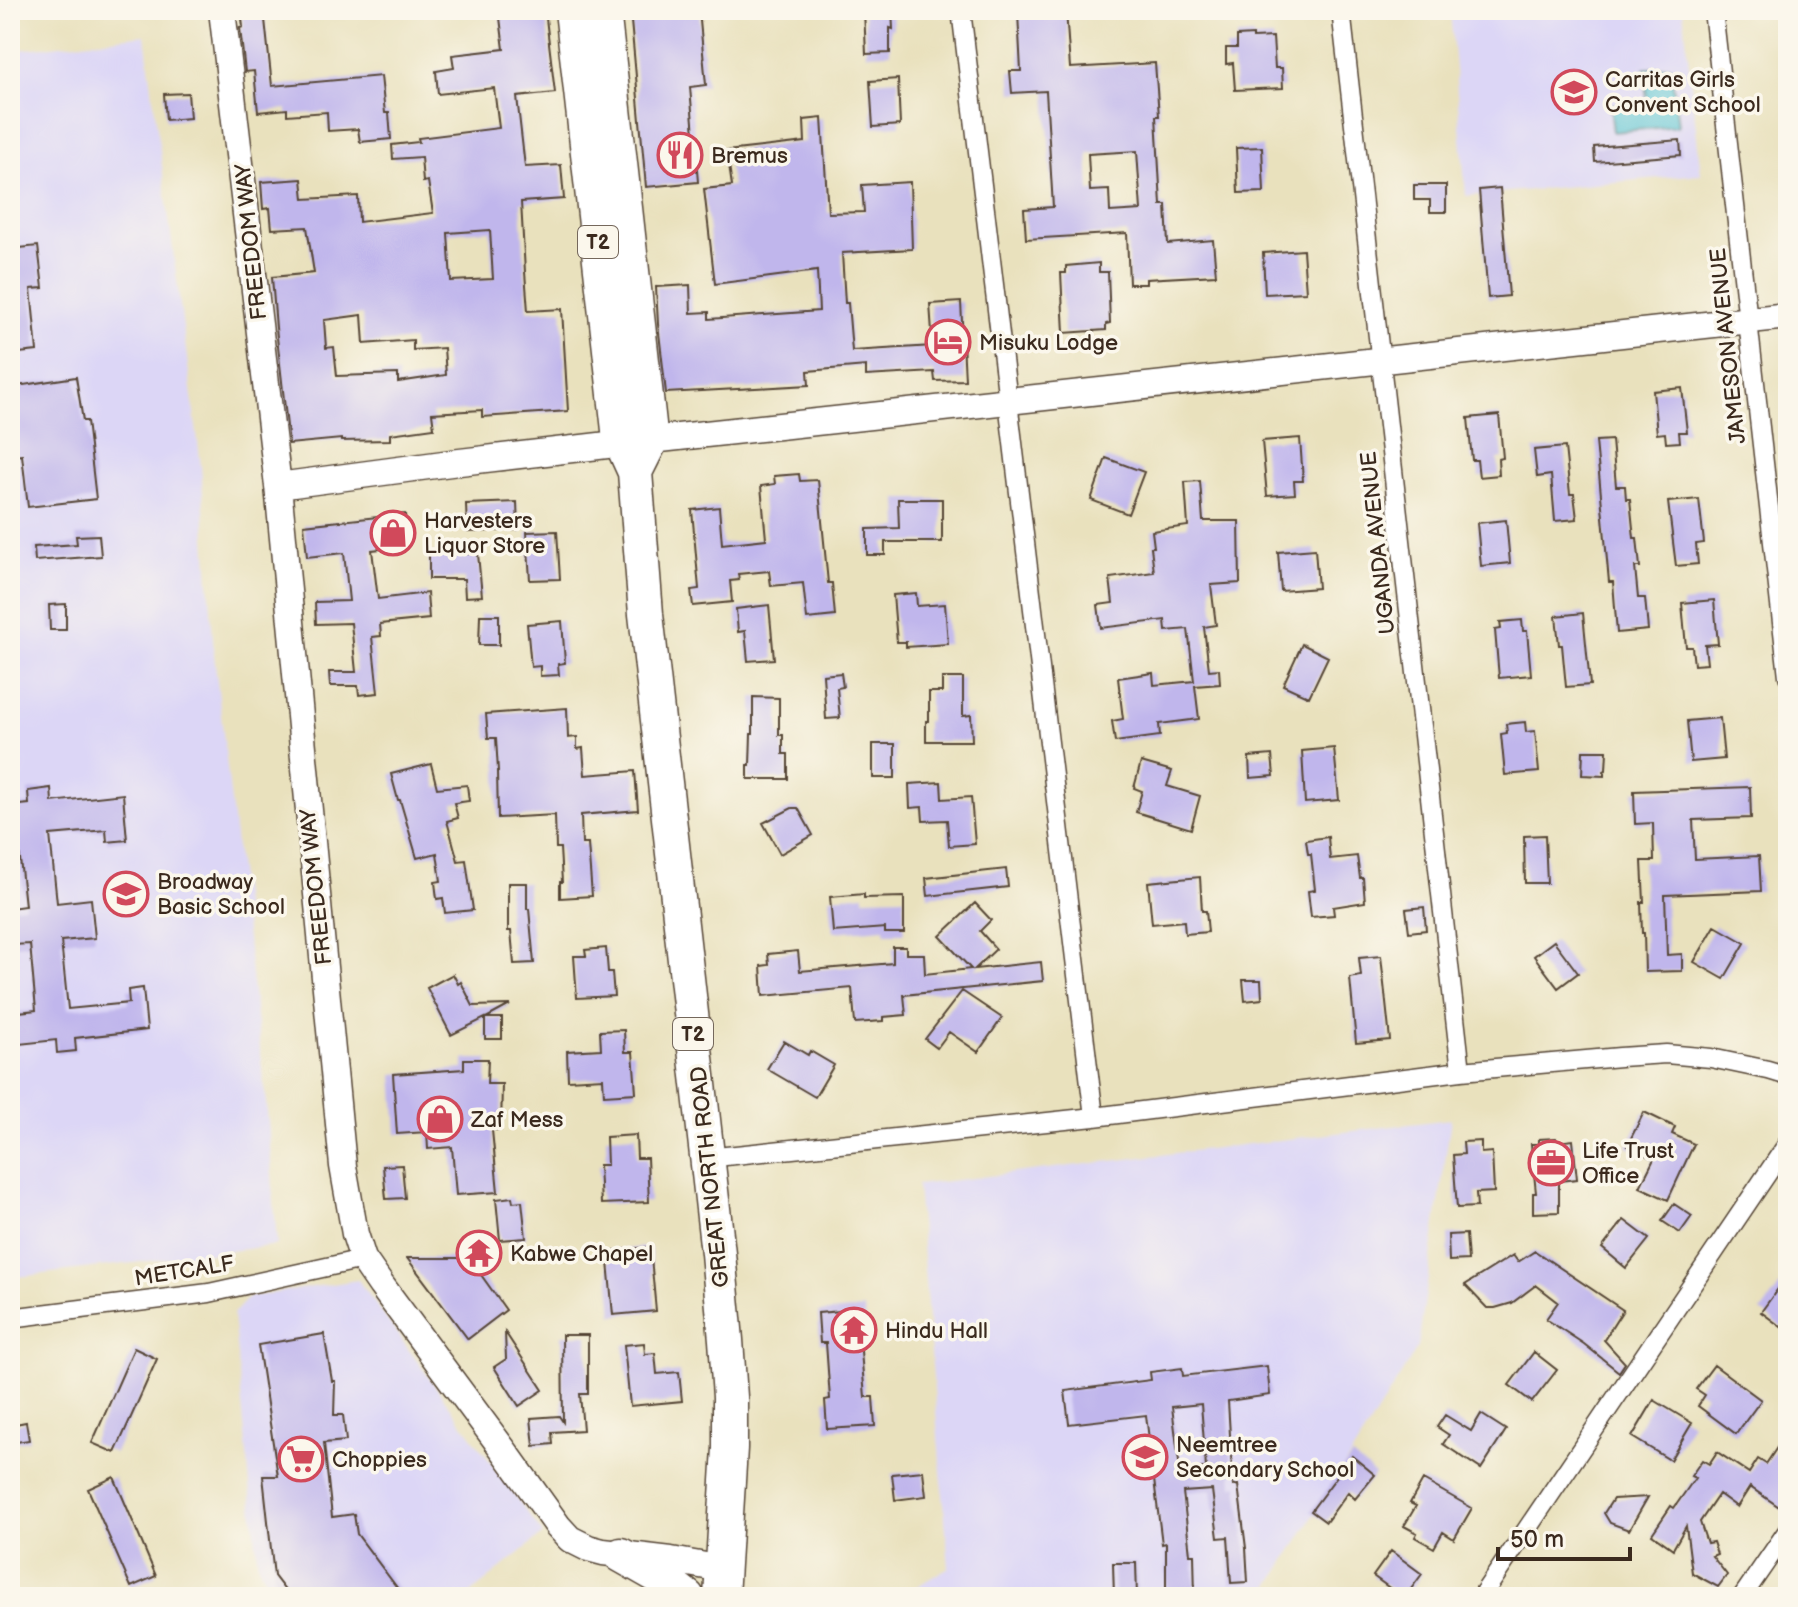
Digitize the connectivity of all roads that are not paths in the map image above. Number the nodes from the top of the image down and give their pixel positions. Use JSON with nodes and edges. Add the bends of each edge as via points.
{"nodes":[{"id":1,"x":222,"y":10,"type":"edge"},
{"id":2,"x":572,"y":10,"type":"edge"},
{"id":3,"x":603,"y":10,"type":"edge"},
{"id":4,"x":961,"y":10,"type":"edge"},
{"id":5,"x":1341,"y":10,"type":"edge"},
{"id":6,"x":1713,"y":10,"type":"edge"},
{"id":7,"x":1788,"y":316,"type":"edge"},
{"id":8,"x":1748,"y":321,"type":"junction"},
{"id":9,"x":1381,"y":360,"type":"junction"},
{"id":10,"x":1008,"y":402,"type":"junction"},
{"id":11,"x":636,"y":452,"type":"junction"},
{"id":12,"x":278,"y":486,"type":"junction"},
{"id":13,"x":1788,"y":676,"type":"edge"},
{"id":14,"x":1461,"y":1071,"type":"junction"},
{"id":15,"x":1788,"y":1076,"type":"edge"},
{"id":16,"x":1094,"y":1117,"type":"junction"},
{"id":17,"x":1788,"y":1143,"type":"edge"},
{"id":18,"x":707,"y":1158,"type":"junction"},
{"id":19,"x":363,"y":1259,"type":"junction"},
{"id":20,"x":10,"y":1318,"type":"edge"},
{"id":21,"x":1788,"y":1530,"type":"edge"},
{"id":22,"x":621,"y":1555,"type":"junction"},
{"id":23,"x":722,"y":1583,"type":"edge"},
{"id":24,"x":687,"y":1597,"type":"edge"},
{"id":25,"x":1481,"y":1597,"type":"edge"},
{"id":26,"x":1742,"y":1597,"type":"edge"}],
"edges":[{"from":1,"to":12,"type":"main road","name":"FREEDOM WAY"},
{"from":2,"to":11,"type":"highway","name":"GREAT NORTH ROAD","number":"T2"},
{"from":3,"to":11,"type":"highway","name":"GREAT NORTH ROAD","number":"T2"},
{"from":4,"to":10,"type":"street"},
{"from":5,"to":9,"type":"street","name":"UGANDA AVENUE"},
{"from":6,"to":8,"type":"street","name":"JAMESON AVENUE"},
{"from":7,"to":8,"type":"main road"},
{"from":8,"to":9,"type":"main road"},
{"from":8,"to":13,"type":"street","name":"JAMESON AVENUE"},
{"from":9,"to":10,"type":"main road"},
{"from":9,"to":14,"type":"street","name":"UGANDA AVENUE"},
{"from":10,"to":11,"type":"main road"},
{"from":10,"to":16,"type":"street"},
{"from":11,"to":12,"type":"main road","via":[[451,463]]},
{"from":11,"to":18,"type":"highway","name":"GREAT NORTH ROAD","number":"T2","via":[[647,630]]},
{"from":12,"to":19,"type":"main road","name":"FREEDOM WAY","via":[[343,1166]]},
{"from":14,"to":15,"type":"street","via":[[1666,1054],[1711,1058]]},
{"from":14,"to":16,"type":"street"},
{"from":16,"to":18,"type":"street"},
{"from":17,"to":25,"type":"street"},
{"from":18,"to":23,"type":"highway","name":"GREAT NORTH ROAD","number":"T2","via":[[730,1397]]},
{"from":19,"to":20,"type":"street","name":"METCALF","via":[[209,1293]]},
{"from":19,"to":22,"type":"main road","name":"FREEDOM WAY","via":[[558,1526],[570,1539]]},
{"from":21,"to":26,"type":"street"},
{"from":22,"to":23,"type":"main road","name":"FREEDOM WAY","via":[[671,1560]]},
{"from":22,"to":24,"type":"highway"}]}
